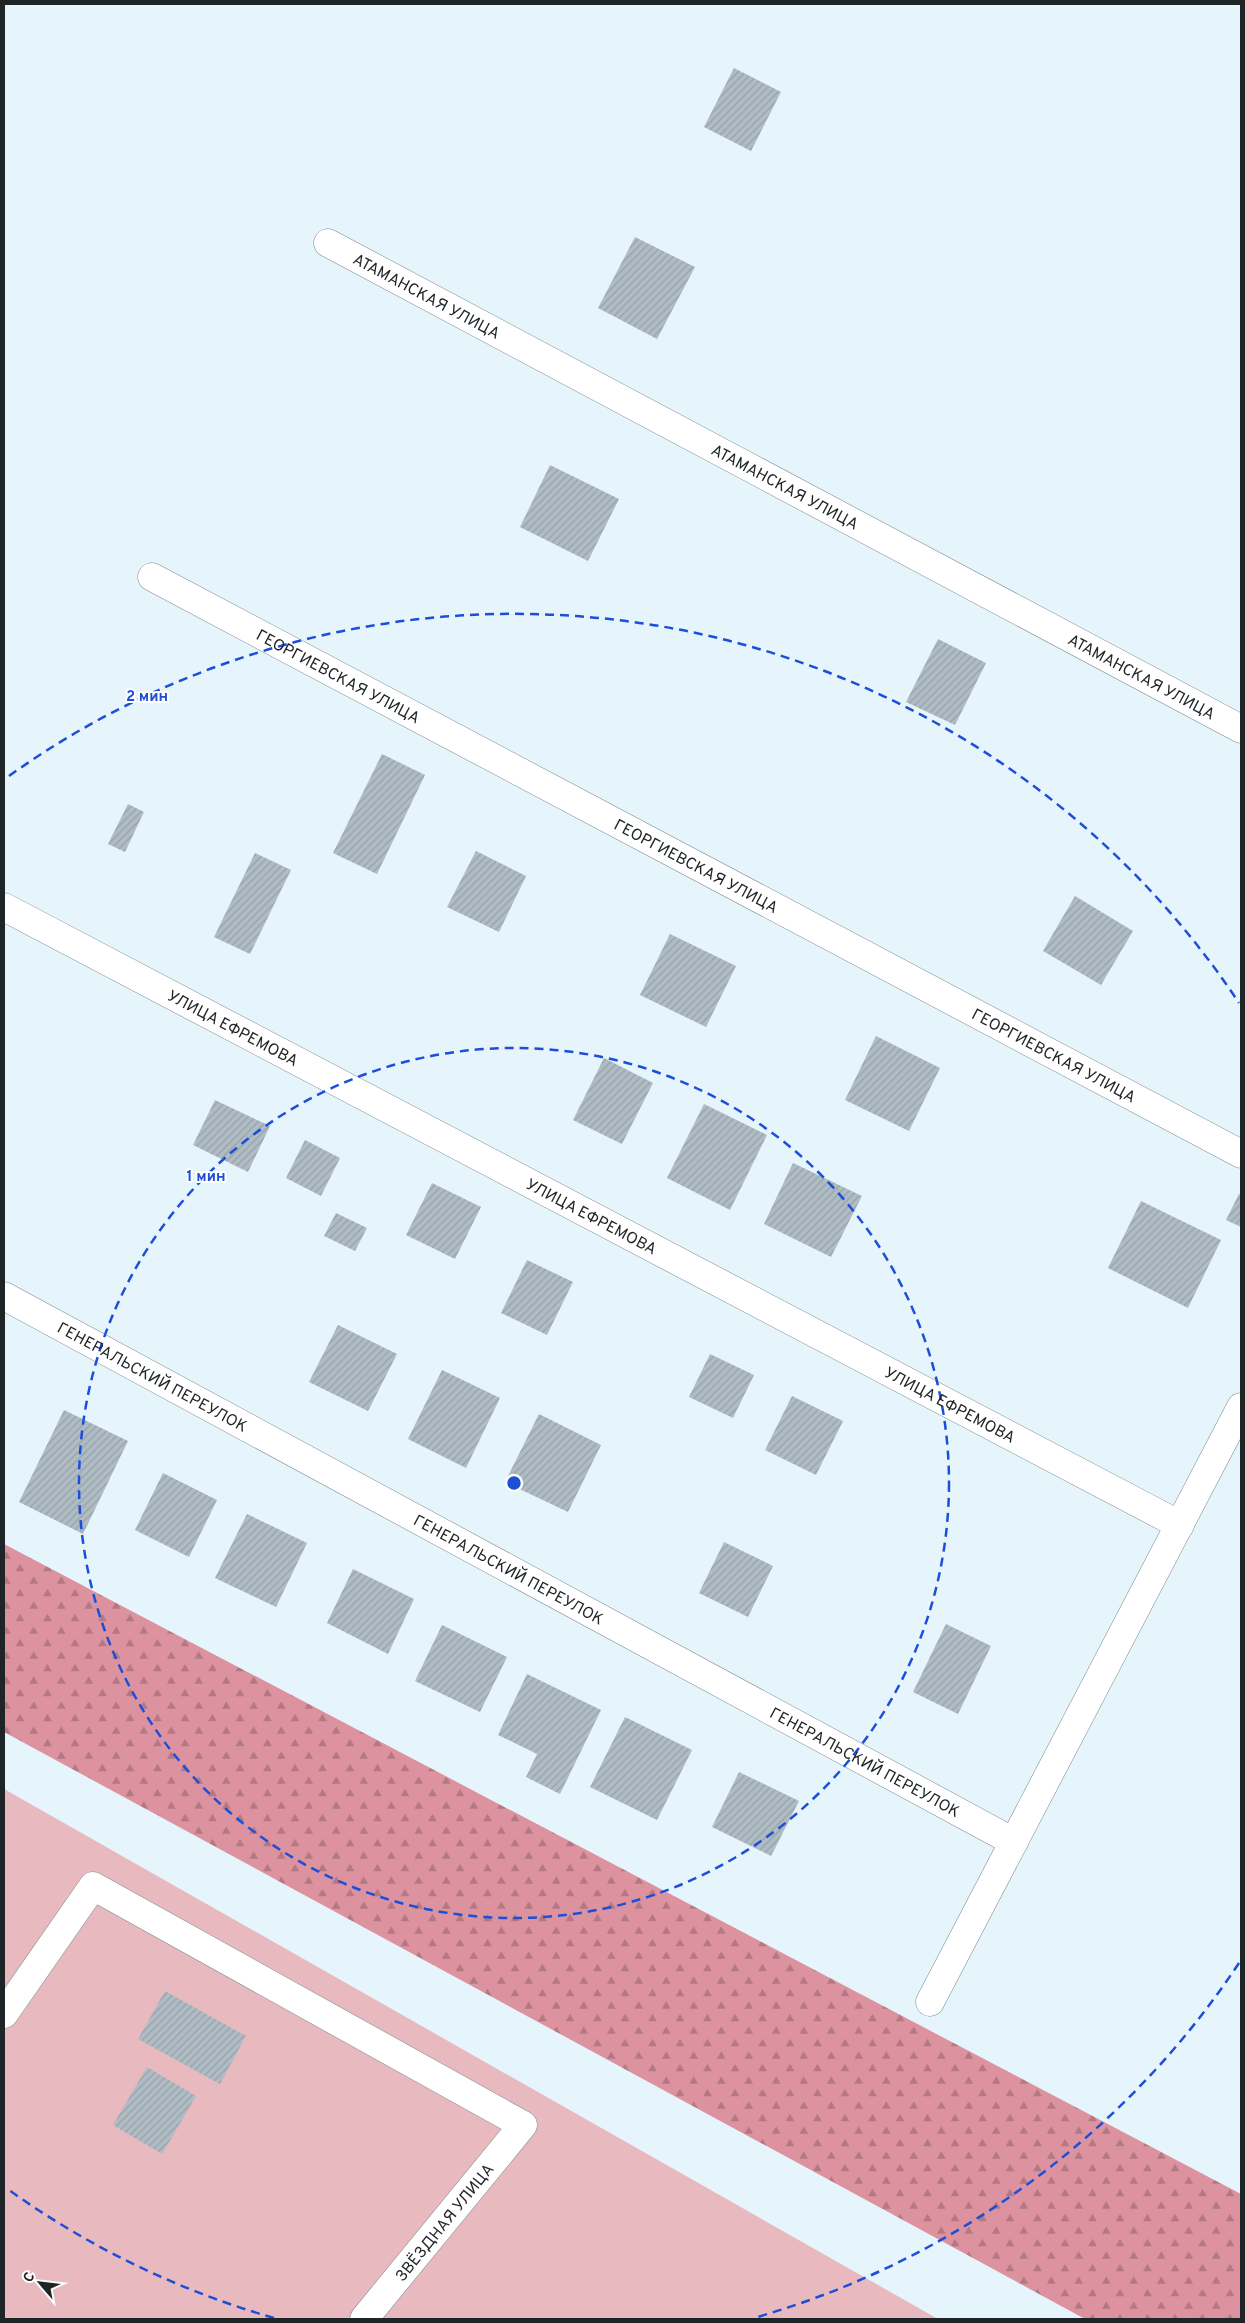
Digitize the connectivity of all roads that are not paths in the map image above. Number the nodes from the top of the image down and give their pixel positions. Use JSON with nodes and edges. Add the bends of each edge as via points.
{"nodes":[{"id":1,"x":328,"y":243,"type":"dead end"},
{"id":2,"x":152,"y":577,"type":"dead end"},
{"id":3,"x":1241,"y":729,"type":"edge"},
{"id":4,"x":4,"y":907,"type":"edge"},
{"id":5,"x":1241,"y":1154,"type":"edge"},
{"id":6,"x":4,"y":1296,"type":"edge"},
{"id":7,"x":1241,"y":1407,"type":"edge"},
{"id":8,"x":1180,"y":1525,"type":"junction"},
{"id":9,"x":1014,"y":1842,"type":"junction"},
{"id":10,"x":930,"y":2002,"type":"dead end"},
{"id":11,"x":4,"y":2014,"type":"edge"},
{"id":12,"x":364,"y":2319,"type":"edge"}],
"edges":[{"from":1,"to":3,"type":"street","name":"АТАМАНСКАЯ УЛИЦА"},
{"from":2,"to":5,"type":"street","name":"ГЕОРГИЕВСКАЯ УЛИЦА"},
{"from":4,"to":8,"type":"street","name":"УЛИЦА ЕФРЕМОВА"},
{"from":6,"to":9,"type":"street","name":"ГЕНЕРАЛЬСКИЙ ПЕРЕУЛОК"},
{"from":7,"to":8,"type":"street"},
{"from":8,"to":9,"type":"street"},
{"from":9,"to":10,"type":"street"},
{"from":11,"to":12,"type":"street","name":"ЗВЁЗДНАЯ УЛИЦА","via":[[93,1886],[523,2125]]}]}
